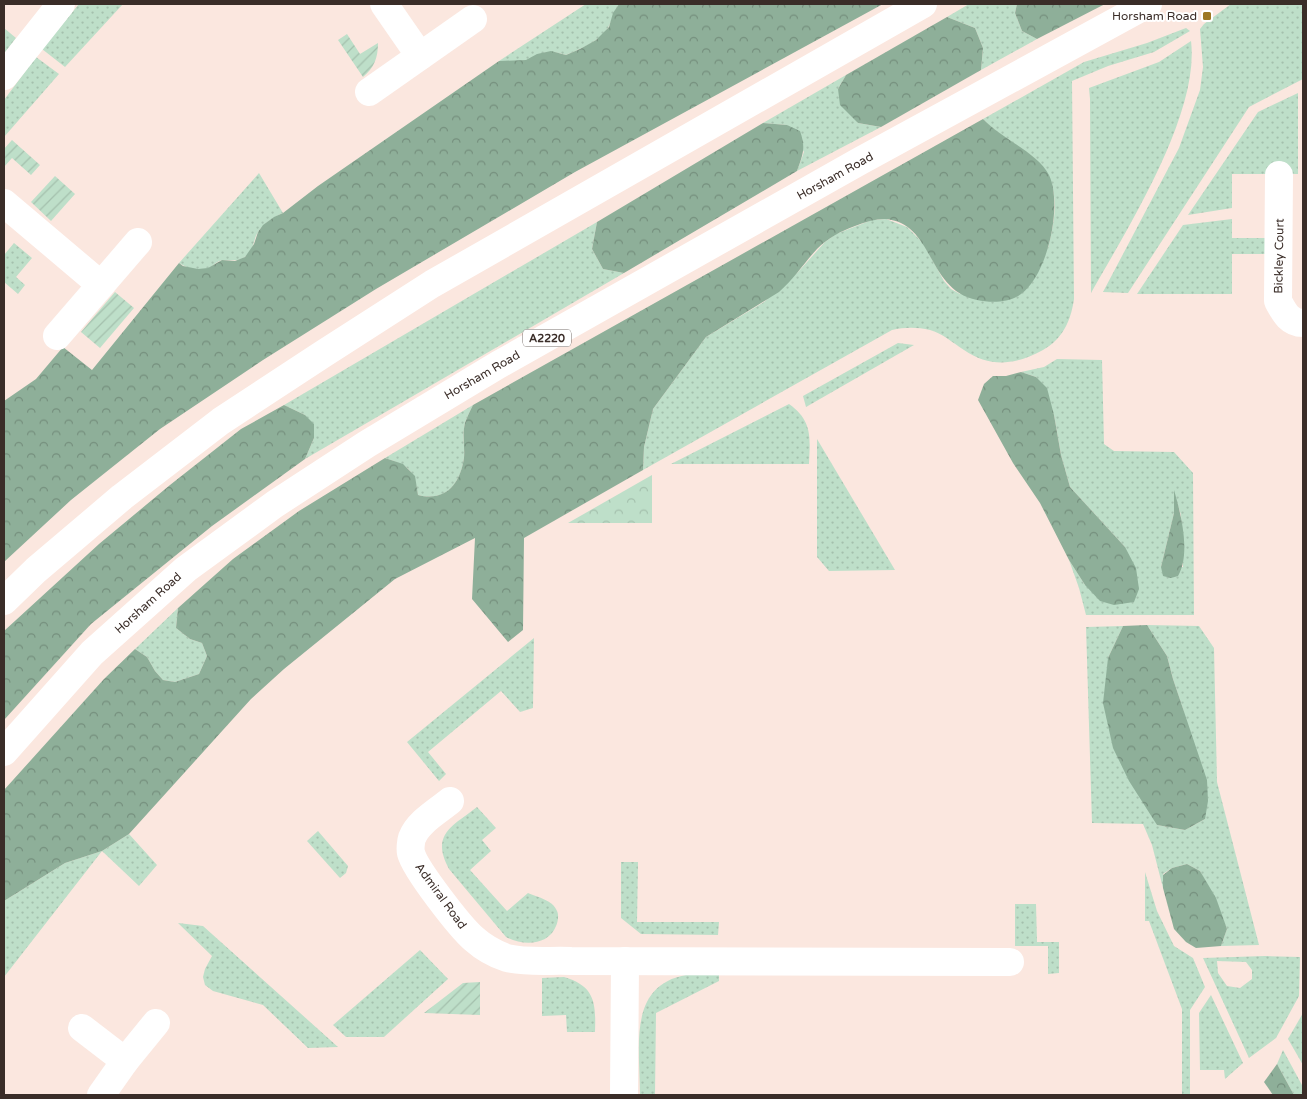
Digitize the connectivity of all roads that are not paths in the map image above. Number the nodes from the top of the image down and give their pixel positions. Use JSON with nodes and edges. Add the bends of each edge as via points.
{"nodes":[{"id":1,"x":61,"y":4,"type":"edge"},
{"id":2,"x":384,"y":4,"type":"edge"},
{"id":3,"x":924,"y":4,"type":"edge"},
{"id":4,"x":1148,"y":4,"type":"edge"},
{"id":5,"x":473,"y":19,"type":"dead end"},
{"id":6,"x":420,"y":56,"type":"junction"},
{"id":7,"x":4,"y":76,"type":"edge"},
{"id":8,"x":369,"y":92,"type":"dead end"},
{"id":9,"x":1279,"y":175,"type":"dead end"},
{"id":10,"x":4,"y":203,"type":"edge"},
{"id":11,"x":138,"y":242,"type":"dead end"},
{"id":12,"x":101,"y":285,"type":"junction"},
{"id":13,"x":1303,"y":323,"type":"edge"},
{"id":14,"x":57,"y":336,"type":"dead end"},
{"id":15,"x":4,"y":601,"type":"edge"},
{"id":16,"x":4,"y":752,"type":"edge"},
{"id":17,"x":450,"y":801,"type":"dead end"},
{"id":18,"x":625,"y":961,"type":"junction"},
{"id":19,"x":1010,"y":962,"type":"dead end"},
{"id":20,"x":156,"y":1023,"type":"dead end"},
{"id":21,"x":82,"y":1028,"type":"dead end"},
{"id":22,"x":125,"y":1061,"type":"junction"},
{"id":23,"x":101,"y":1095,"type":"edge"},
{"id":24,"x":624,"y":1095,"type":"edge"}],
"edges":[{"from":1,"to":7,"type":"main road"},
{"from":2,"to":6,"type":"main road"},
{"from":3,"to":15,"type":"main road","via":[[432,284],[323,354],[221,421],[122,497]]},
{"from":4,"to":16,"type":"main road","name":"Horsham Road","number":"A2220","via":[[860,161],[498,366],[274,504],[186,569],[92,653]]},
{"from":5,"to":6,"type":"main road"},
{"from":6,"to":8,"type":"main road"},
{"from":9,"to":13,"type":"main road","name":"Bickley Court","via":[[1278,300],[1285,315]]},
{"from":10,"to":12,"type":"main road"},
{"from":11,"to":12,"type":"main road"},
{"from":12,"to":14,"type":"main road"},
{"from":17,"to":18,"type":"main road","name":"Admiral Road","via":[[419,826],[412,838],[411,852],[458,924],[474,940],[508,958]]},
{"from":18,"to":19,"type":"main road","name":"Admiral Road"},
{"from":18,"to":24,"type":"main road"},
{"from":20,"to":22,"type":"main road"},
{"from":21,"to":22,"type":"main road"},
{"from":22,"to":23,"type":"main road"}]}
